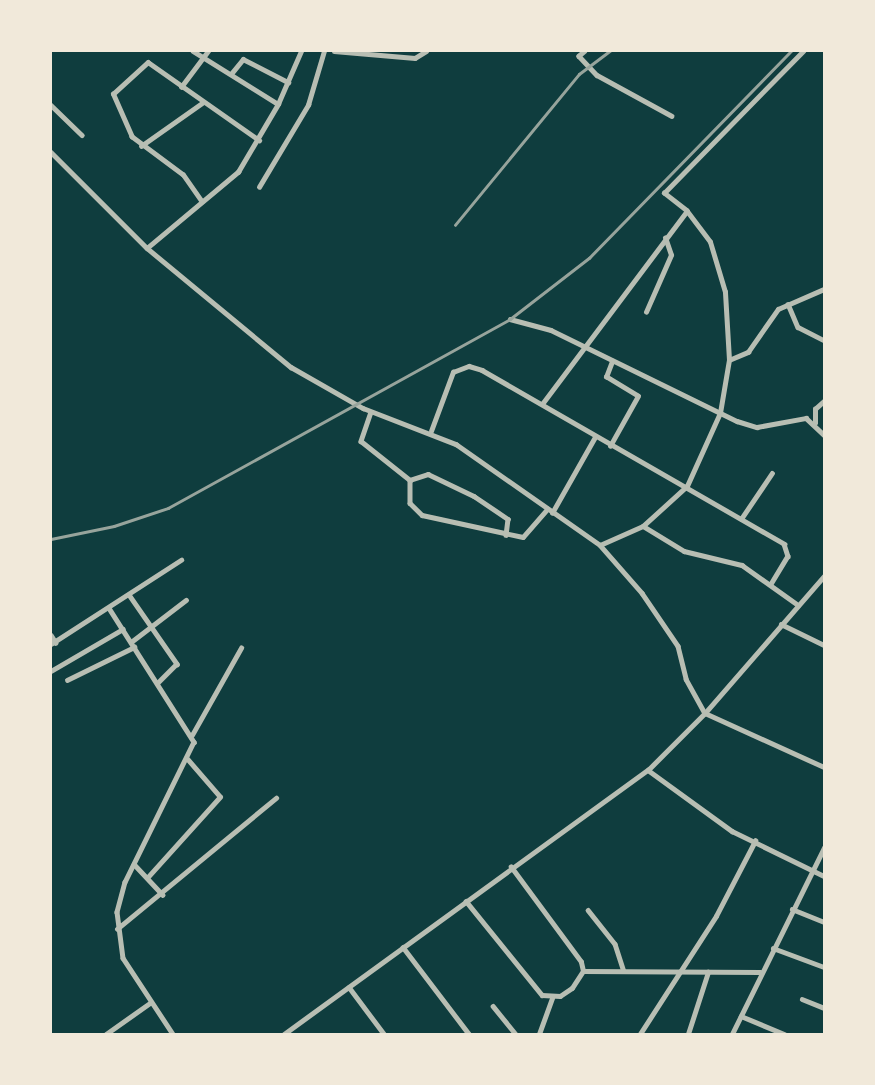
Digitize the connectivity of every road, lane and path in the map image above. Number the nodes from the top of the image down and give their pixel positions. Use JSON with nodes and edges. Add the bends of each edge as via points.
{"nodes":[{"id":1,"x":193,"y":51,"type":"edge"},
{"id":2,"x":208,"y":51,"type":"edge"},
{"id":3,"x":301,"y":51,"type":"edge"},
{"id":4,"x":324,"y":51,"type":"edge"},
{"id":5,"x":334,"y":51,"type":"edge"},
{"id":6,"x":426,"y":51,"type":"edge"},
{"id":7,"x":585,"y":51,"type":"edge"},
{"id":8,"x":803,"y":51,"type":"edge"},
{"id":9,"x":350,"y":53,"type":"edge"},
{"id":10,"x":204,"y":58,"type":"junction"},
{"id":11,"x":231,"y":74,"type":"junction"},
{"id":12,"x":288,"y":82,"type":"junction"},
{"id":13,"x":181,"y":87,"type":"junction"},
{"id":14,"x":202,"y":103,"type":"junction"},
{"id":15,"x":278,"y":104,"type":"junction"},
{"id":16,"x":51,"y":105,"type":"edge"},
{"id":17,"x":672,"y":116,"type":"dead end"},
{"id":18,"x":82,"y":135,"type":"dead end"},
{"id":19,"x":259,"y":140,"type":"junction"},
{"id":20,"x":141,"y":146,"type":"junction"},
{"id":21,"x":51,"y":152,"type":"edge"},
{"id":22,"x":259,"y":187,"type":"dead end"},
{"id":23,"x":202,"y":202,"type":"junction"},
{"id":24,"x":687,"y":211,"type":"junction"},
{"id":25,"x":665,"y":238,"type":"junction"},
{"id":26,"x":147,"y":248,"type":"junction"},
{"id":27,"x":824,"y":288,"type":"edge"},
{"id":28,"x":788,"y":304,"type":"junction"},
{"id":29,"x":646,"y":312,"type":"dead end"},
{"id":30,"x":510,"y":319,"type":"dead end"},
{"id":31,"x":824,"y":340,"type":"edge"},
{"id":32,"x":585,"y":347,"type":"junction"},
{"id":33,"x":729,"y":360,"type":"junction"},
{"id":34,"x":612,"y":361,"type":"junction"},
{"id":35,"x":824,"y":402,"type":"edge"},
{"id":36,"x":542,"y":404,"type":"junction"},
{"id":37,"x":371,"y":412,"type":"junction"},
{"id":38,"x":720,"y":413,"type":"junction"},
{"id":39,"x":815,"y":423,"type":"junction"},
{"id":40,"x":431,"y":431,"type":"junction"},
{"id":41,"x":824,"y":435,"type":"edge"},
{"id":42,"x":595,"y":437,"type":"junction"},
{"id":43,"x":610,"y":446,"type":"junction"},
{"id":44,"x":772,"y":473,"type":"dead end"},
{"id":45,"x":410,"y":480,"type":"junction"},
{"id":46,"x":688,"y":486,"type":"junction"},
{"id":47,"x":547,"y":509,"type":"junction"},
{"id":48,"x":552,"y":513,"type":"junction"},
{"id":49,"x":741,"y":519,"type":"junction"},
{"id":50,"x":644,"y":526,"type":"junction"},
{"id":51,"x":506,"y":535,"type":"junction"},
{"id":52,"x":600,"y":545,"type":"junction"},
{"id":53,"x":181,"y":560,"type":"dead end"},
{"id":54,"x":824,"y":576,"type":"edge"},
{"id":55,"x":819,"y":581,"type":"junction"},
{"id":56,"x":771,"y":584,"type":"junction"},
{"id":57,"x":824,"y":584,"type":"edge"},
{"id":58,"x":130,"y":596,"type":"junction"},
{"id":59,"x":186,"y":600,"type":"dead end"},
{"id":60,"x":798,"y":605,"type":"junction"},
{"id":61,"x":109,"y":608,"type":"junction"},
{"id":62,"x":781,"y":624,"type":"junction"},
{"id":63,"x":151,"y":626,"type":"junction"},
{"id":64,"x":123,"y":629,"type":"junction"},
{"id":65,"x":51,"y":635,"type":"edge"},
{"id":66,"x":53,"y":644,"type":"edge"},
{"id":67,"x":132,"y":644,"type":"junction"},
{"id":68,"x":824,"y":645,"type":"edge"},
{"id":69,"x":241,"y":648,"type":"dead end"},
{"id":70,"x":51,"y":671,"type":"edge"},
{"id":71,"x":67,"y":680,"type":"dead end"},
{"id":72,"x":158,"y":683,"type":"junction"},
{"id":73,"x":705,"y":713,"type":"junction"},
{"id":74,"x":192,"y":735,"type":"junction"},
{"id":75,"x":824,"y":759,"type":"edge"},
{"id":76,"x":188,"y":760,"type":"junction"},
{"id":77,"x":822,"y":766,"type":"edge"},
{"id":78,"x":648,"y":770,"type":"junction"},
{"id":79,"x":276,"y":798,"type":"dead end"},
{"id":80,"x":755,"y":842,"type":"junction"},
{"id":81,"x":824,"y":848,"type":"edge"},
{"id":82,"x":134,"y":864,"type":"junction"},
{"id":83,"x":511,"y":867,"type":"junction"},
{"id":84,"x":811,"y":871,"type":"junction"},
{"id":85,"x":824,"y":876,"type":"edge"},
{"id":86,"x":147,"y":878,"type":"junction"},
{"id":87,"x":163,"y":895,"type":"junction"},
{"id":88,"x":466,"y":901,"type":"junction"},
{"id":89,"x":792,"y":909,"type":"junction"},
{"id":90,"x":588,"y":910,"type":"dead end"},
{"id":91,"x":824,"y":922,"type":"edge"},
{"id":92,"x":117,"y":929,"type":"junction"},
{"id":93,"x":403,"y":947,"type":"junction"},
{"id":94,"x":773,"y":948,"type":"junction"},
{"id":95,"x":824,"y":967,"type":"edge"},
{"id":96,"x":583,"y":971,"type":"junction"},
{"id":97,"x":624,"y":971,"type":"junction"},
{"id":98,"x":678,"y":972,"type":"junction"},
{"id":99,"x":708,"y":972,"type":"junction"},
{"id":100,"x":760,"y":972,"type":"junction"},
{"id":101,"x":349,"y":987,"type":"junction"},
{"id":102,"x":552,"y":998,"type":"junction"},
{"id":103,"x":802,"y":999,"type":"dead end"},
{"id":104,"x":150,"y":1003,"type":"junction"},
{"id":105,"x":493,"y":1006,"type":"dead end"},
{"id":106,"x":824,"y":1008,"type":"edge"},
{"id":107,"x":741,"y":1016,"type":"junction"},
{"id":108,"x":106,"y":1034,"type":"edge"},
{"id":109,"x":173,"y":1034,"type":"edge"},
{"id":110,"x":284,"y":1034,"type":"edge"},
{"id":111,"x":384,"y":1034,"type":"edge"},
{"id":112,"x":469,"y":1034,"type":"edge"},
{"id":113,"x":516,"y":1034,"type":"edge"},
{"id":114,"x":540,"y":1034,"type":"edge"},
{"id":115,"x":640,"y":1034,"type":"edge"},
{"id":116,"x":688,"y":1034,"type":"edge"},
{"id":117,"x":732,"y":1034,"type":"edge"},
{"id":118,"x":784,"y":1034,"type":"edge"}],
"edges":[{"from":1,"to":10,"type":"street"},
{"from":2,"to":10,"type":"street"},
{"from":3,"to":12,"type":"street"},
{"from":4,"to":22,"type":"street","via":[[308,104]]},
{"from":5,"to":9,"type":"street"},
{"from":6,"to":9,"type":"street","via":[[415,58]]},
{"from":7,"to":17,"type":"street","via":[[579,56],[597,75]]},
{"from":8,"to":24,"type":"street","via":[[664,193]]},
{"from":10,"to":11,"type":"street"},
{"from":10,"to":13,"type":"street"},
{"from":11,"to":12,"type":"street","via":[[243,59]]},
{"from":11,"to":15,"type":"street"},
{"from":12,"to":15,"type":"street"},
{"from":13,"to":14,"type":"street"},
{"from":13,"to":20,"type":"street","via":[[148,62],[113,94],[126,128]]},
{"from":14,"to":19,"type":"street"},
{"from":14,"to":20,"type":"street"},
{"from":15,"to":19,"type":"street"},
{"from":16,"to":18,"type":"street"},
{"from":19,"to":23,"type":"street","via":[[238,172]]},
{"from":20,"to":23,"type":"street","via":[[183,175]]},
{"from":21,"to":26,"type":"street"},
{"from":23,"to":26,"type":"street"},
{"from":24,"to":25,"type":"street"},
{"from":24,"to":33,"type":"street","via":[[710,242],[720,271]]},
{"from":25,"to":29,"type":"street","via":[[671,255]]},
{"from":25,"to":32,"type":"street"},
{"from":26,"to":37,"type":"street","via":[[291,367]]},
{"from":27,"to":28,"type":"street"},
{"from":28,"to":31,"type":"street","via":[[798,327]]},
{"from":28,"to":33,"type":"street","via":[[767,321],[748,352]]},
{"from":30,"to":32,"type":"street","via":[[551,330]]},
{"from":32,"to":34,"type":"street"},
{"from":32,"to":36,"type":"street"},
{"from":33,"to":38,"type":"street"},
{"from":34,"to":38,"type":"street"},
{"from":34,"to":43,"type":"street","via":[[606,377],[638,396]]},
{"from":35,"to":39,"type":"street","via":[[815,409]]},
{"from":36,"to":40,"type":"street","via":[[482,370],[460,367],[447,382]]},
{"from":36,"to":42,"type":"street"},
{"from":37,"to":40,"type":"street"},
{"from":37,"to":45,"type":"street","via":[[361,441]]},
{"from":38,"to":39,"type":"street","via":[[757,427],[806,418]]},
{"from":38,"to":46,"type":"street"},
{"from":39,"to":41,"type":"street"},
{"from":40,"to":47,"type":"street"},
{"from":42,"to":43,"type":"street"},
{"from":42,"to":48,"type":"street"},
{"from":43,"to":46,"type":"street"},
{"from":44,"to":49,"type":"street"},
{"from":45,"to":51,"type":"street","via":[[410,502],[422,515]]},
{"from":45,"to":51,"type":"street","via":[[428,474],[474,496],[508,519]]},
{"from":46,"to":49,"type":"street"},
{"from":46,"to":50,"type":"street"},
{"from":47,"to":48,"type":"street"},
{"from":47,"to":51,"type":"street","via":[[529,534]]},
{"from":48,"to":52,"type":"street"},
{"from":49,"to":56,"type":"street","via":[[788,550]]},
{"from":50,"to":52,"type":"street"},
{"from":50,"to":56,"type":"street","via":[[684,551],[727,558]]},
{"from":52,"to":73,"type":"street","via":[[642,593],[678,646],[686,679]]},
{"from":53,"to":58,"type":"street"},
{"from":54,"to":55,"type":"street"},
{"from":55,"to":57,"type":"street"},
{"from":55,"to":60,"type":"street"},
{"from":56,"to":60,"type":"street"},
{"from":58,"to":61,"type":"street"},
{"from":58,"to":63,"type":"street"},
{"from":59,"to":63,"type":"street"},
{"from":60,"to":62,"type":"street"},
{"from":61,"to":64,"type":"street"},
{"from":61,"to":66,"type":"street"},
{"from":62,"to":68,"type":"street"},
{"from":62,"to":73,"type":"street"},
{"from":63,"to":67,"type":"street"},
{"from":63,"to":72,"type":"street","via":[[177,664]]},
{"from":64,"to":67,"type":"street"},
{"from":64,"to":70,"type":"street"},
{"from":65,"to":66,"type":"street"},
{"from":67,"to":71,"type":"street"},
{"from":67,"to":72,"type":"street"},
{"from":69,"to":74,"type":"street"},
{"from":72,"to":74,"type":"street"},
{"from":73,"to":77,"type":"street"},
{"from":73,"to":78,"type":"street"},
{"from":74,"to":76,"type":"street"},
{"from":75,"to":77,"type":"street"},
{"from":76,"to":82,"type":"street"},
{"from":76,"to":86,"type":"street","via":[[220,797]]},
{"from":78,"to":80,"type":"street","via":[[704,812]]},
{"from":78,"to":83,"type":"street"},
{"from":79,"to":87,"type":"street"},
{"from":80,"to":84,"type":"street"},
{"from":80,"to":98,"type":"street","via":[[716,916]]},
{"from":81,"to":84,"type":"street"},
{"from":82,"to":86,"type":"street"},
{"from":82,"to":92,"type":"street","via":[[119,899]]},
{"from":83,"to":88,"type":"street"},
{"from":83,"to":96,"type":"street","via":[[573,948]]},
{"from":84,"to":85,"type":"street"},
{"from":84,"to":89,"type":"street"},
{"from":86,"to":87,"type":"street"},
{"from":87,"to":92,"type":"street"},
{"from":88,"to":93,"type":"street"},
{"from":88,"to":102,"type":"street","via":[[534,987]]},
{"from":89,"to":91,"type":"street"},
{"from":89,"to":94,"type":"street"},
{"from":90,"to":97,"type":"street","via":[[614,944]]},
{"from":92,"to":104,"type":"street","via":[[123,958]]},
{"from":93,"to":101,"type":"street"},
{"from":93,"to":112,"type":"street"},
{"from":94,"to":95,"type":"street"},
{"from":94,"to":100,"type":"street"},
{"from":96,"to":97,"type":"street"},
{"from":96,"to":102,"type":"street","via":[[572,988]]},
{"from":97,"to":98,"type":"street"},
{"from":98,"to":99,"type":"street"},
{"from":98,"to":115,"type":"street"},
{"from":99,"to":100,"type":"street"},
{"from":99,"to":116,"type":"street"},
{"from":100,"to":107,"type":"street"},
{"from":101,"to":110,"type":"street"},
{"from":101,"to":111,"type":"street"},
{"from":102,"to":114,"type":"street"},
{"from":103,"to":106,"type":"street"},
{"from":104,"to":108,"type":"street"},
{"from":104,"to":109,"type":"street"},
{"from":105,"to":113,"type":"street"},
{"from":107,"to":117,"type":"street"},
{"from":107,"to":118,"type":"street"}]}
